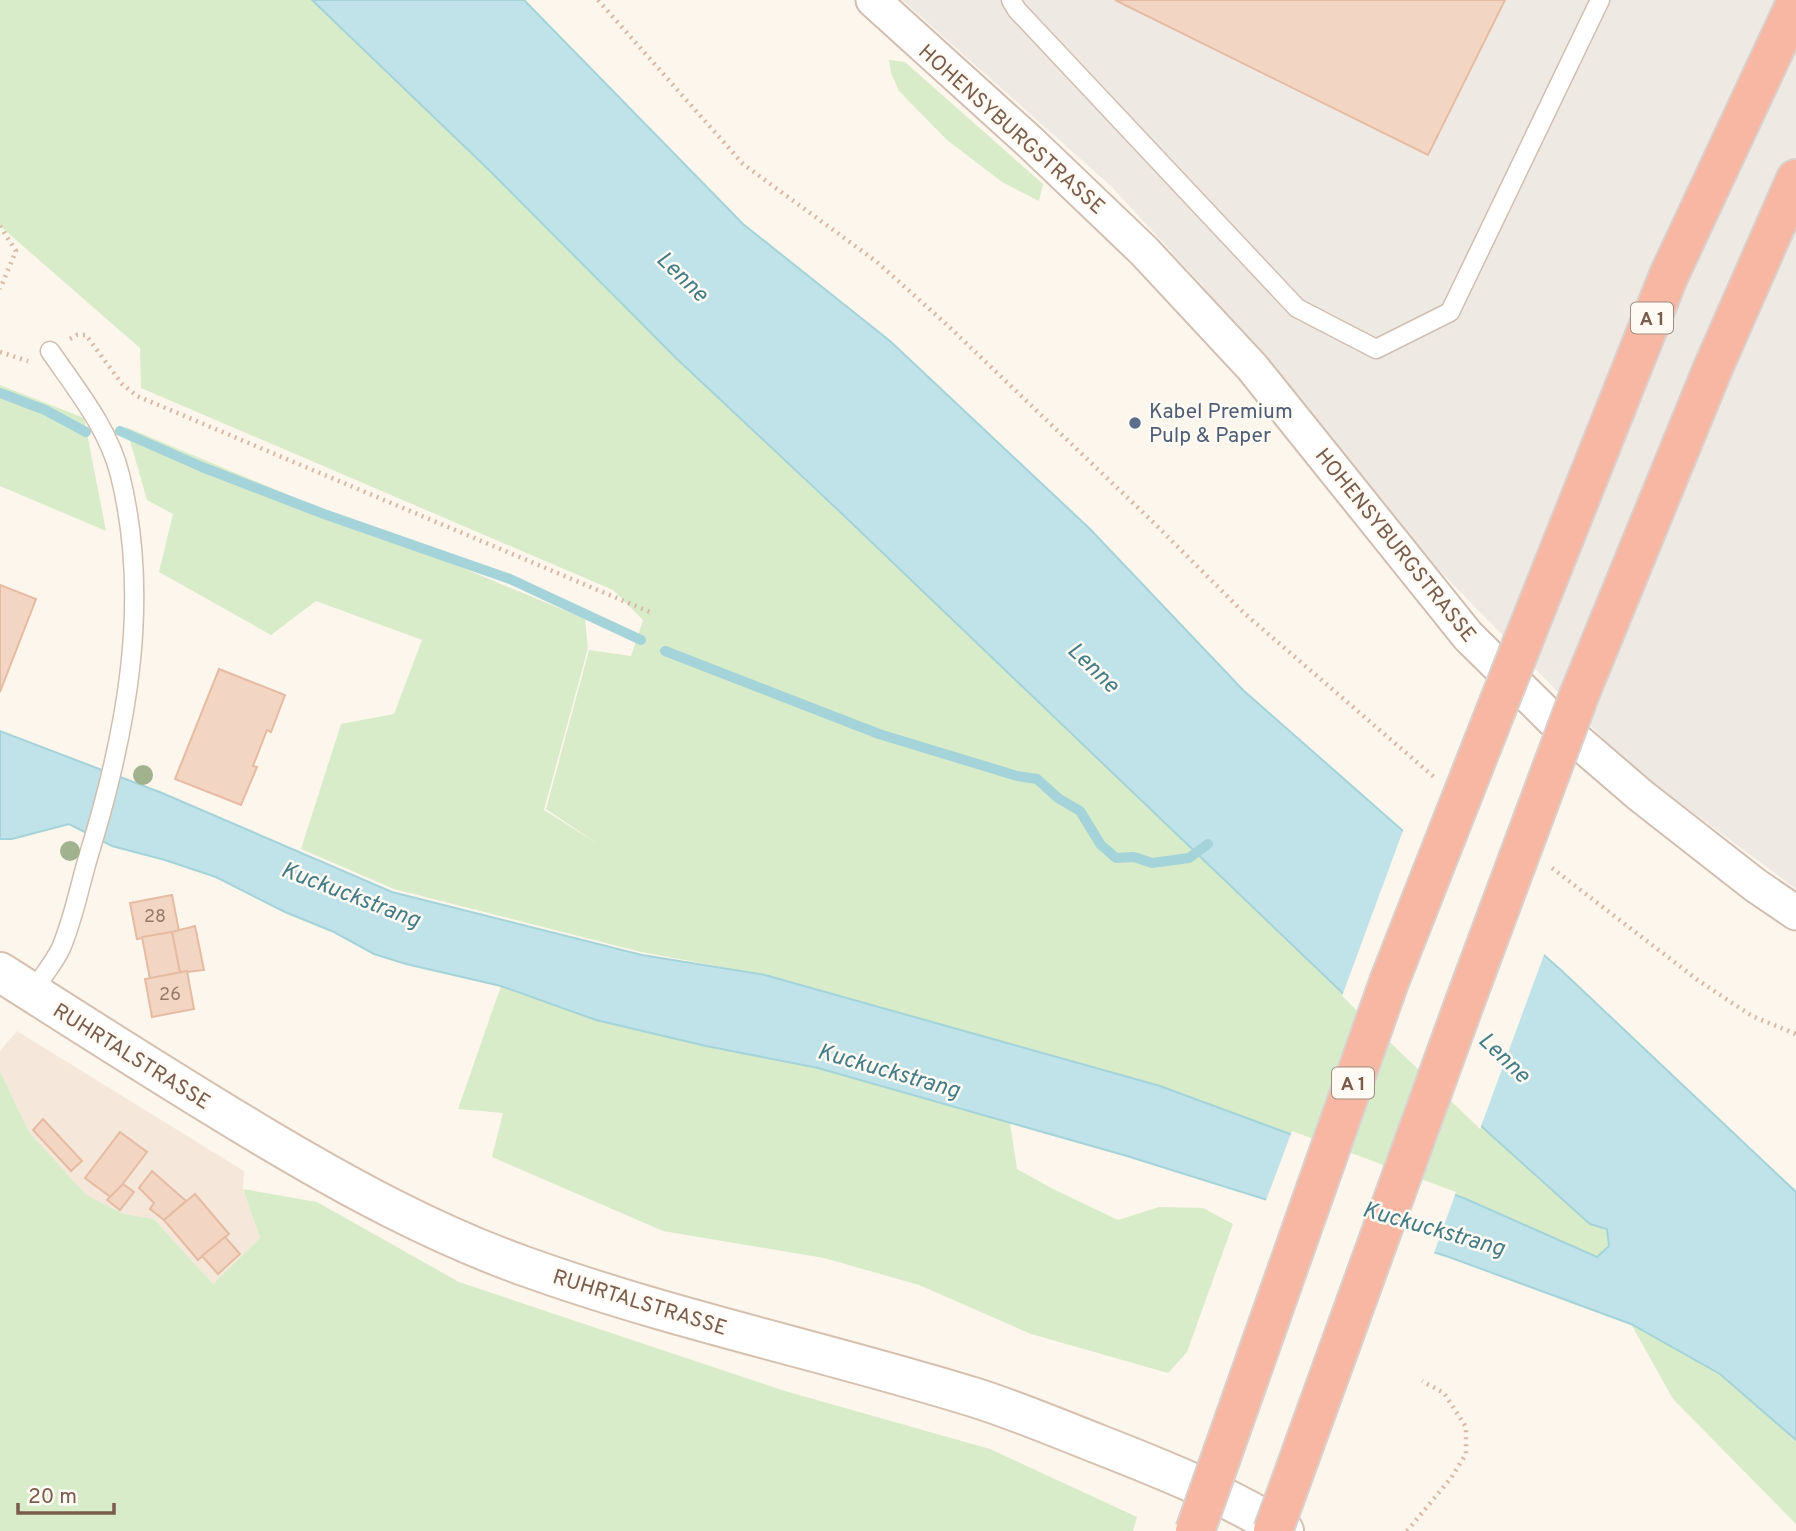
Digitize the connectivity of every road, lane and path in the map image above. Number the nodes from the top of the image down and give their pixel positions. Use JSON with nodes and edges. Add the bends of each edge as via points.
{"nodes":[{"id":1,"x":598,"y":0,"type":"edge"},
{"id":2,"x":873,"y":0,"type":"edge"},
{"id":3,"x":1011,"y":0,"type":"edge"},
{"id":4,"x":1600,"y":0,"type":"edge"},
{"id":5,"x":1796,"y":3,"type":"edge"},
{"id":6,"x":1796,"y":179,"type":"edge"},
{"id":7,"x":0,"y":226,"type":"edge"},
{"id":8,"x":0,"y":289,"type":"edge"},
{"id":9,"x":50,"y":351,"type":"junction"},
{"id":10,"x":0,"y":352,"type":"edge"},
{"id":11,"x":650,"y":612,"type":"dead end"},
{"id":12,"x":1436,"y":779,"type":"dead end"},
{"id":13,"x":1546,"y":864,"type":"dead end"},
{"id":14,"x":1796,"y":913,"type":"edge"},
{"id":15,"x":0,"y":972,"type":"edge"},
{"id":16,"x":32,"y":993,"type":"junction"},
{"id":17,"x":1796,"y":1034,"type":"edge"},
{"id":18,"x":1422,"y":1381,"type":"dead end"},
{"id":19,"x":1195,"y":1531,"type":"edge"},
{"id":20,"x":1273,"y":1531,"type":"edge"},
{"id":21,"x":1284,"y":1531,"type":"edge"},
{"id":22,"x":1407,"y":1531,"type":"edge"}],
"edges":[{"from":1,"to":12,"type":"path","via":[[743,164],[877,262],[1244,613]]},
{"from":2,"to":14,"type":"street","name":"HOHENSYBURGSTRASSE","via":[[1144,251],[1252,367],[1468,636],[1496,664],[1640,795]]},
{"from":3,"to":4,"type":"lane","via":[[1297,308],[1377,349],[1450,312]]},
{"from":5,"to":19,"type":"highway","number":"A 1","bridge":true,"via":[[1669,275],[1389,982]]},
{"from":6,"to":20,"type":"highway","bridge":true,"via":[[1580,693]]},
{"from":7,"to":8,"type":"path","via":[[16,251]]},
{"from":9,"to":10,"type":"path","via":[[26,362]]},
{"from":9,"to":11,"type":"path","via":[[77,335],[86,335],[122,384],[137,396]]},
{"from":9,"to":16,"type":"lane","name":"RUHRTALSTRASSE","via":[[94,416],[120,473],[133,547],[133,644],[114,771],[60,949]]},
{"from":13,"to":17,"type":"path","via":[[1699,981],[1752,1016]]},
{"from":15,"to":16,"type":"main road","name":"RUHRTALSTRASSE"},
{"from":16,"to":21,"type":"main road","name":"RUHRTALSTRASSE","via":[[331,1177],[425,1225],[522,1266],[613,1296],[977,1398],[1135,1458]]},
{"from":18,"to":22,"type":"path","via":[[1444,1393],[1466,1427],[1466,1454]]}]}
